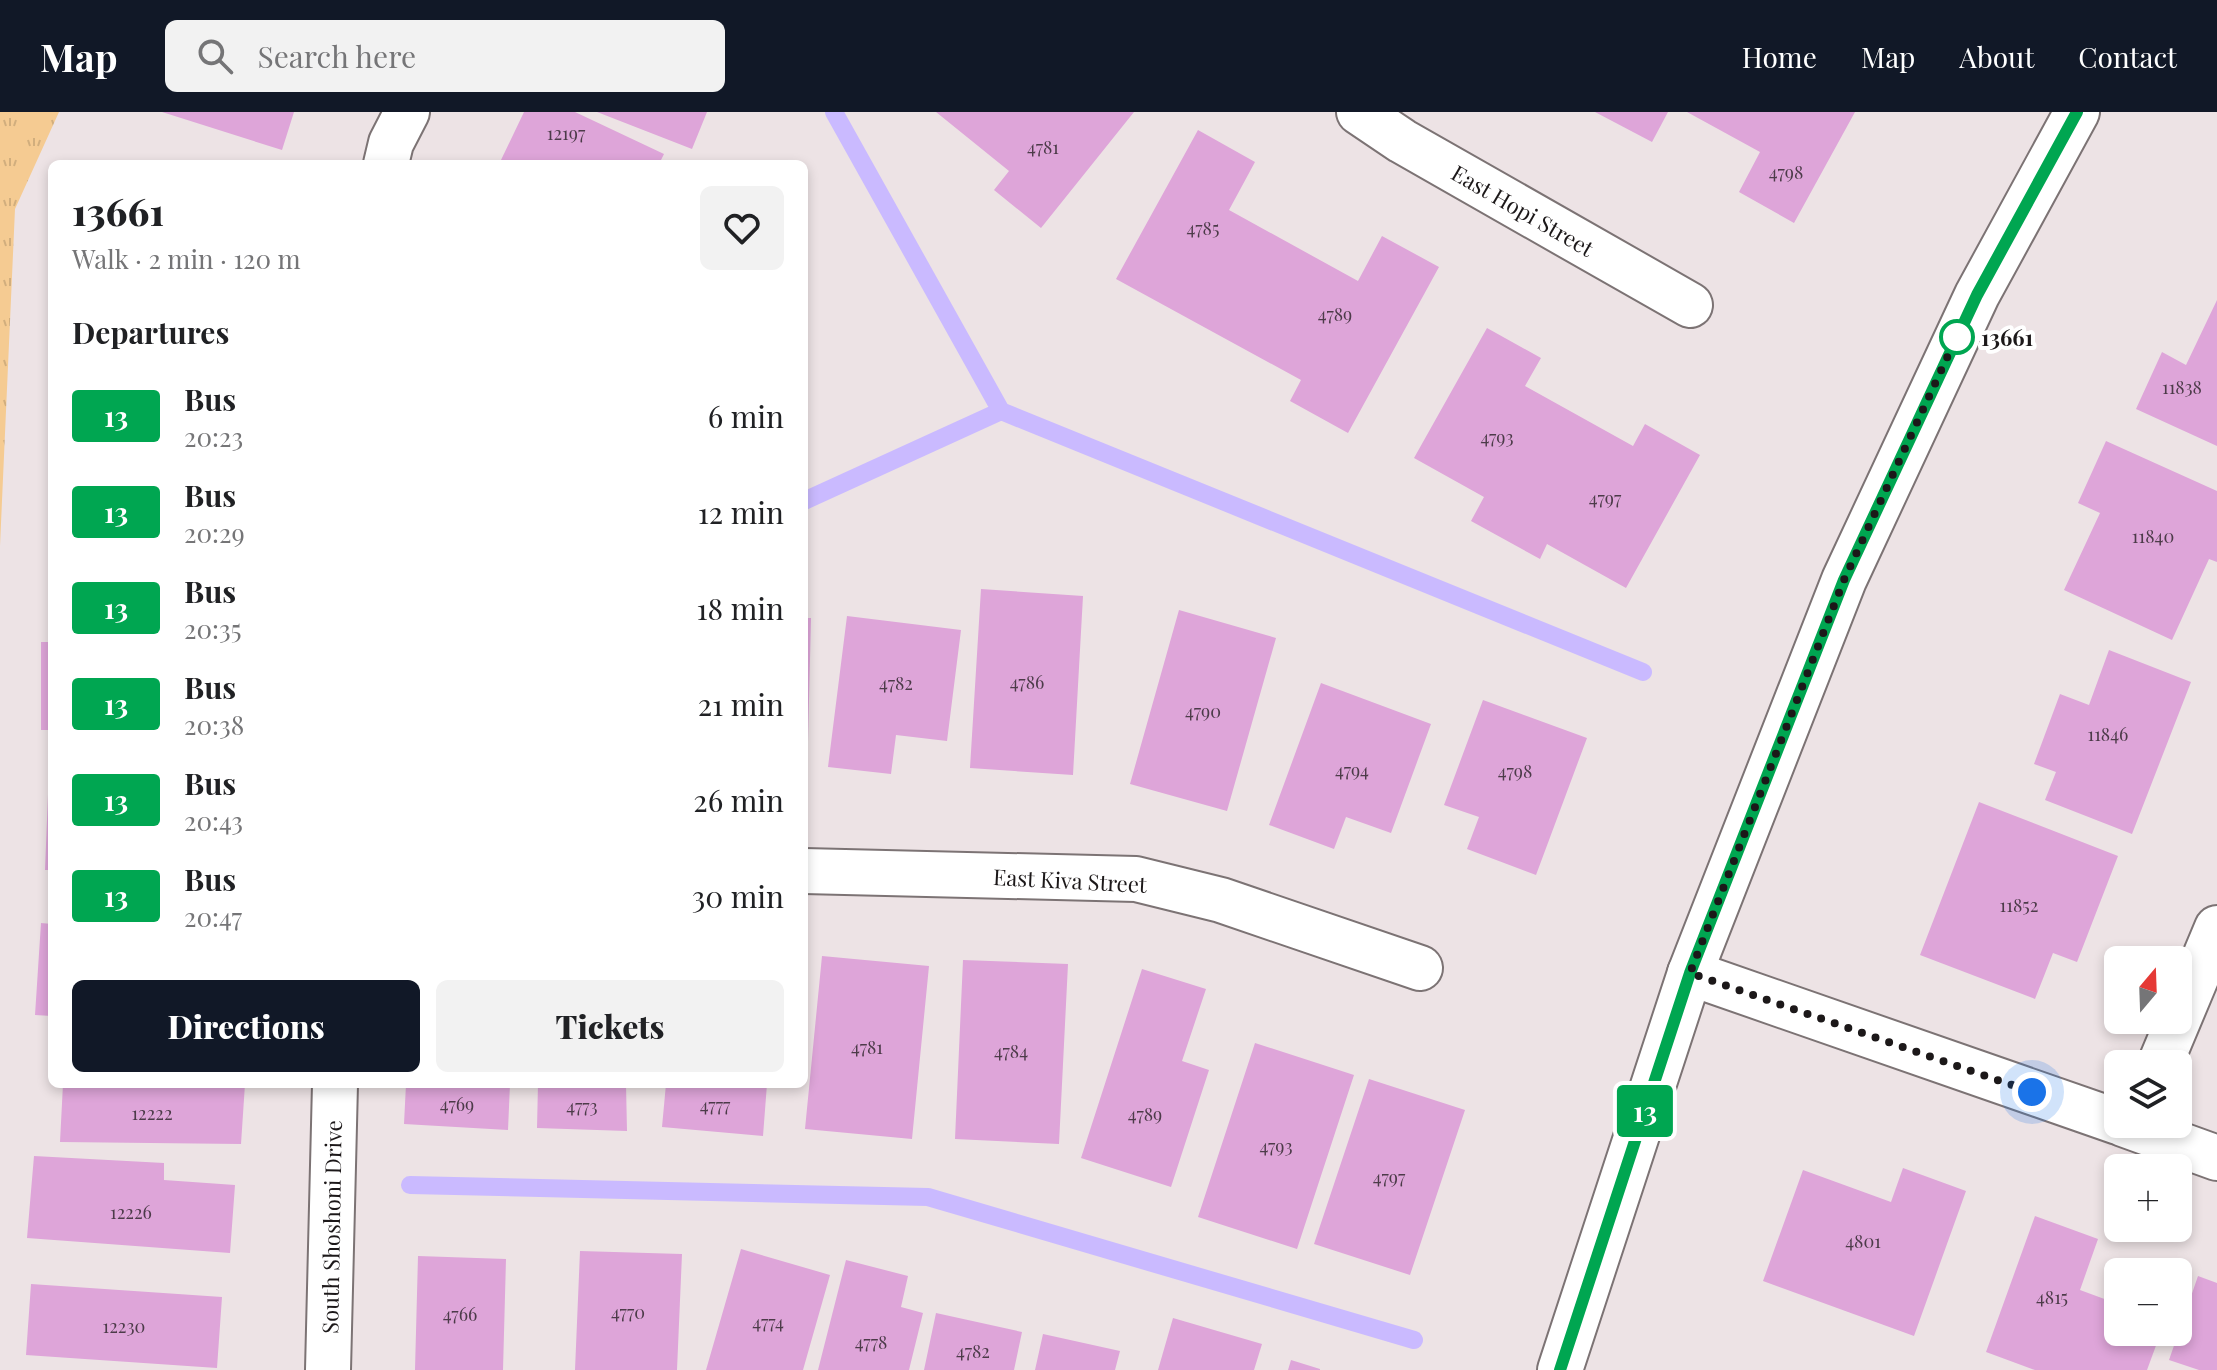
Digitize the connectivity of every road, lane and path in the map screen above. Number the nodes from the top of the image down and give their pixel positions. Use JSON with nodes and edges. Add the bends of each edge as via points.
{"nodes":[{"id":1,"x":407,"y":112,"type":"edge"},
{"id":2,"x":1359,"y":112,"type":"edge"},
{"id":3,"x":2077,"y":112,"type":"edge"},
{"id":4,"x":387,"y":160,"type":"edge"},
{"id":5,"x":1690,"y":305,"type":"dead end"},
{"id":6,"x":808,"y":871,"type":"edge"},
{"id":7,"x":2217,"y":928,"type":"edge"},
{"id":8,"x":1420,"y":968,"type":"dead end"},
{"id":9,"x":1690,"y":973,"type":"junction"},
{"id":10,"x":2166,"y":1050,"type":"edge"},
{"id":11,"x":335,"y":1088,"type":"edge"},
{"id":12,"x":2104,"y":1116,"type":"edge"},
{"id":13,"x":2165,"y":1138,"type":"edge"},
{"id":14,"x":2217,"y":1158,"type":"edge"},
{"id":15,"x":328,"y":1370,"type":"edge"},
{"id":16,"x":1560,"y":1370,"type":"edge"}],
"edges":[{"from":1,"to":4,"type":"street"},
{"from":2,"to":5,"type":"street","name":"East Hopi Street"},
{"from":3,"to":9,"type":"street","via":[[1977,295],[1844,580]]},
{"from":6,"to":8,"type":"street","name":"East Kiva Street","via":[[1136,879],[1221,900]]},
{"from":7,"to":10,"type":"street"},
{"from":9,"to":12,"type":"street"},
{"from":9,"to":16,"type":"street"},
{"from":11,"to":15,"type":"street","name":"South Shoshoni Drive"},
{"from":13,"to":14,"type":"street"}]}
